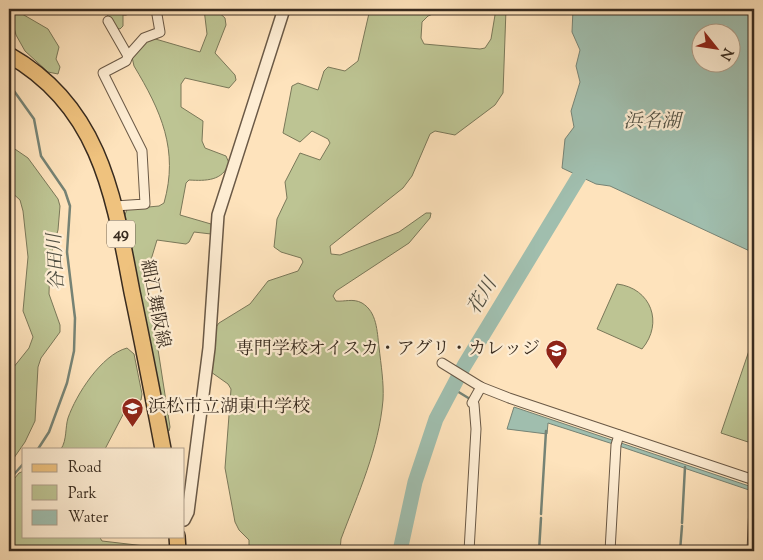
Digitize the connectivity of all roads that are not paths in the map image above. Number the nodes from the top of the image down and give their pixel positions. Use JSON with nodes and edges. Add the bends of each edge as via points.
{"nodes":[{"id":1,"x":156,"y":9,"type":"edge"},
{"id":2,"x":284,"y":9,"type":"edge"},
{"id":3,"x":108,"y":22,"type":"dead end"},
{"id":4,"x":9,"y":55,"type":"edge"},
{"id":5,"x":128,"y":56,"type":"junction"},
{"id":6,"x":115,"y":206,"type":"junction"},
{"id":7,"x":442,"y":363,"type":"dead end"},
{"id":8,"x":480,"y":386,"type":"junction"},
{"id":9,"x":619,"y":435,"type":"junction"},
{"id":10,"x":163,"y":448,"type":"edge"},
{"id":11,"x":754,"y":480,"type":"edge"},
{"id":12,"x":754,"y":506,"type":"edge"},
{"id":13,"x":185,"y":518,"type":"edge"},
{"id":14,"x":177,"y":538,"type":"edge"},
{"id":15,"x":178,"y":551,"type":"edge"},
{"id":16,"x":469,"y":551,"type":"edge"},
{"id":17,"x":610,"y":551,"type":"edge"},
{"id":18,"x":752,"y":551,"type":"edge"}],
"edges":[{"from":1,"to":5,"type":"street","via":[[160,32],[144,38]]},
{"from":2,"to":13,"type":"street","via":[[218,215],[209,348]]},
{"from":3,"to":5,"type":"street"},
{"from":4,"to":6,"type":"main road","name":"細江舞阪線","number":"49","via":[[44,80],[77,117],[99,156]]},
{"from":5,"to":6,"type":"street","via":[[126,61],[103,73],[144,156],[145,204]]},
{"from":6,"to":10,"type":"main road","name":"細江舞阪線","number":"49"},
{"from":7,"to":8,"type":"street"},
{"from":8,"to":9,"type":"street"},
{"from":8,"to":16,"type":"street","via":[[472,403],[476,429]]},
{"from":9,"to":11,"type":"street"},
{"from":9,"to":17,"type":"street"},
{"from":12,"to":18,"type":"street"},
{"from":14,"to":15,"type":"main road"}]}
